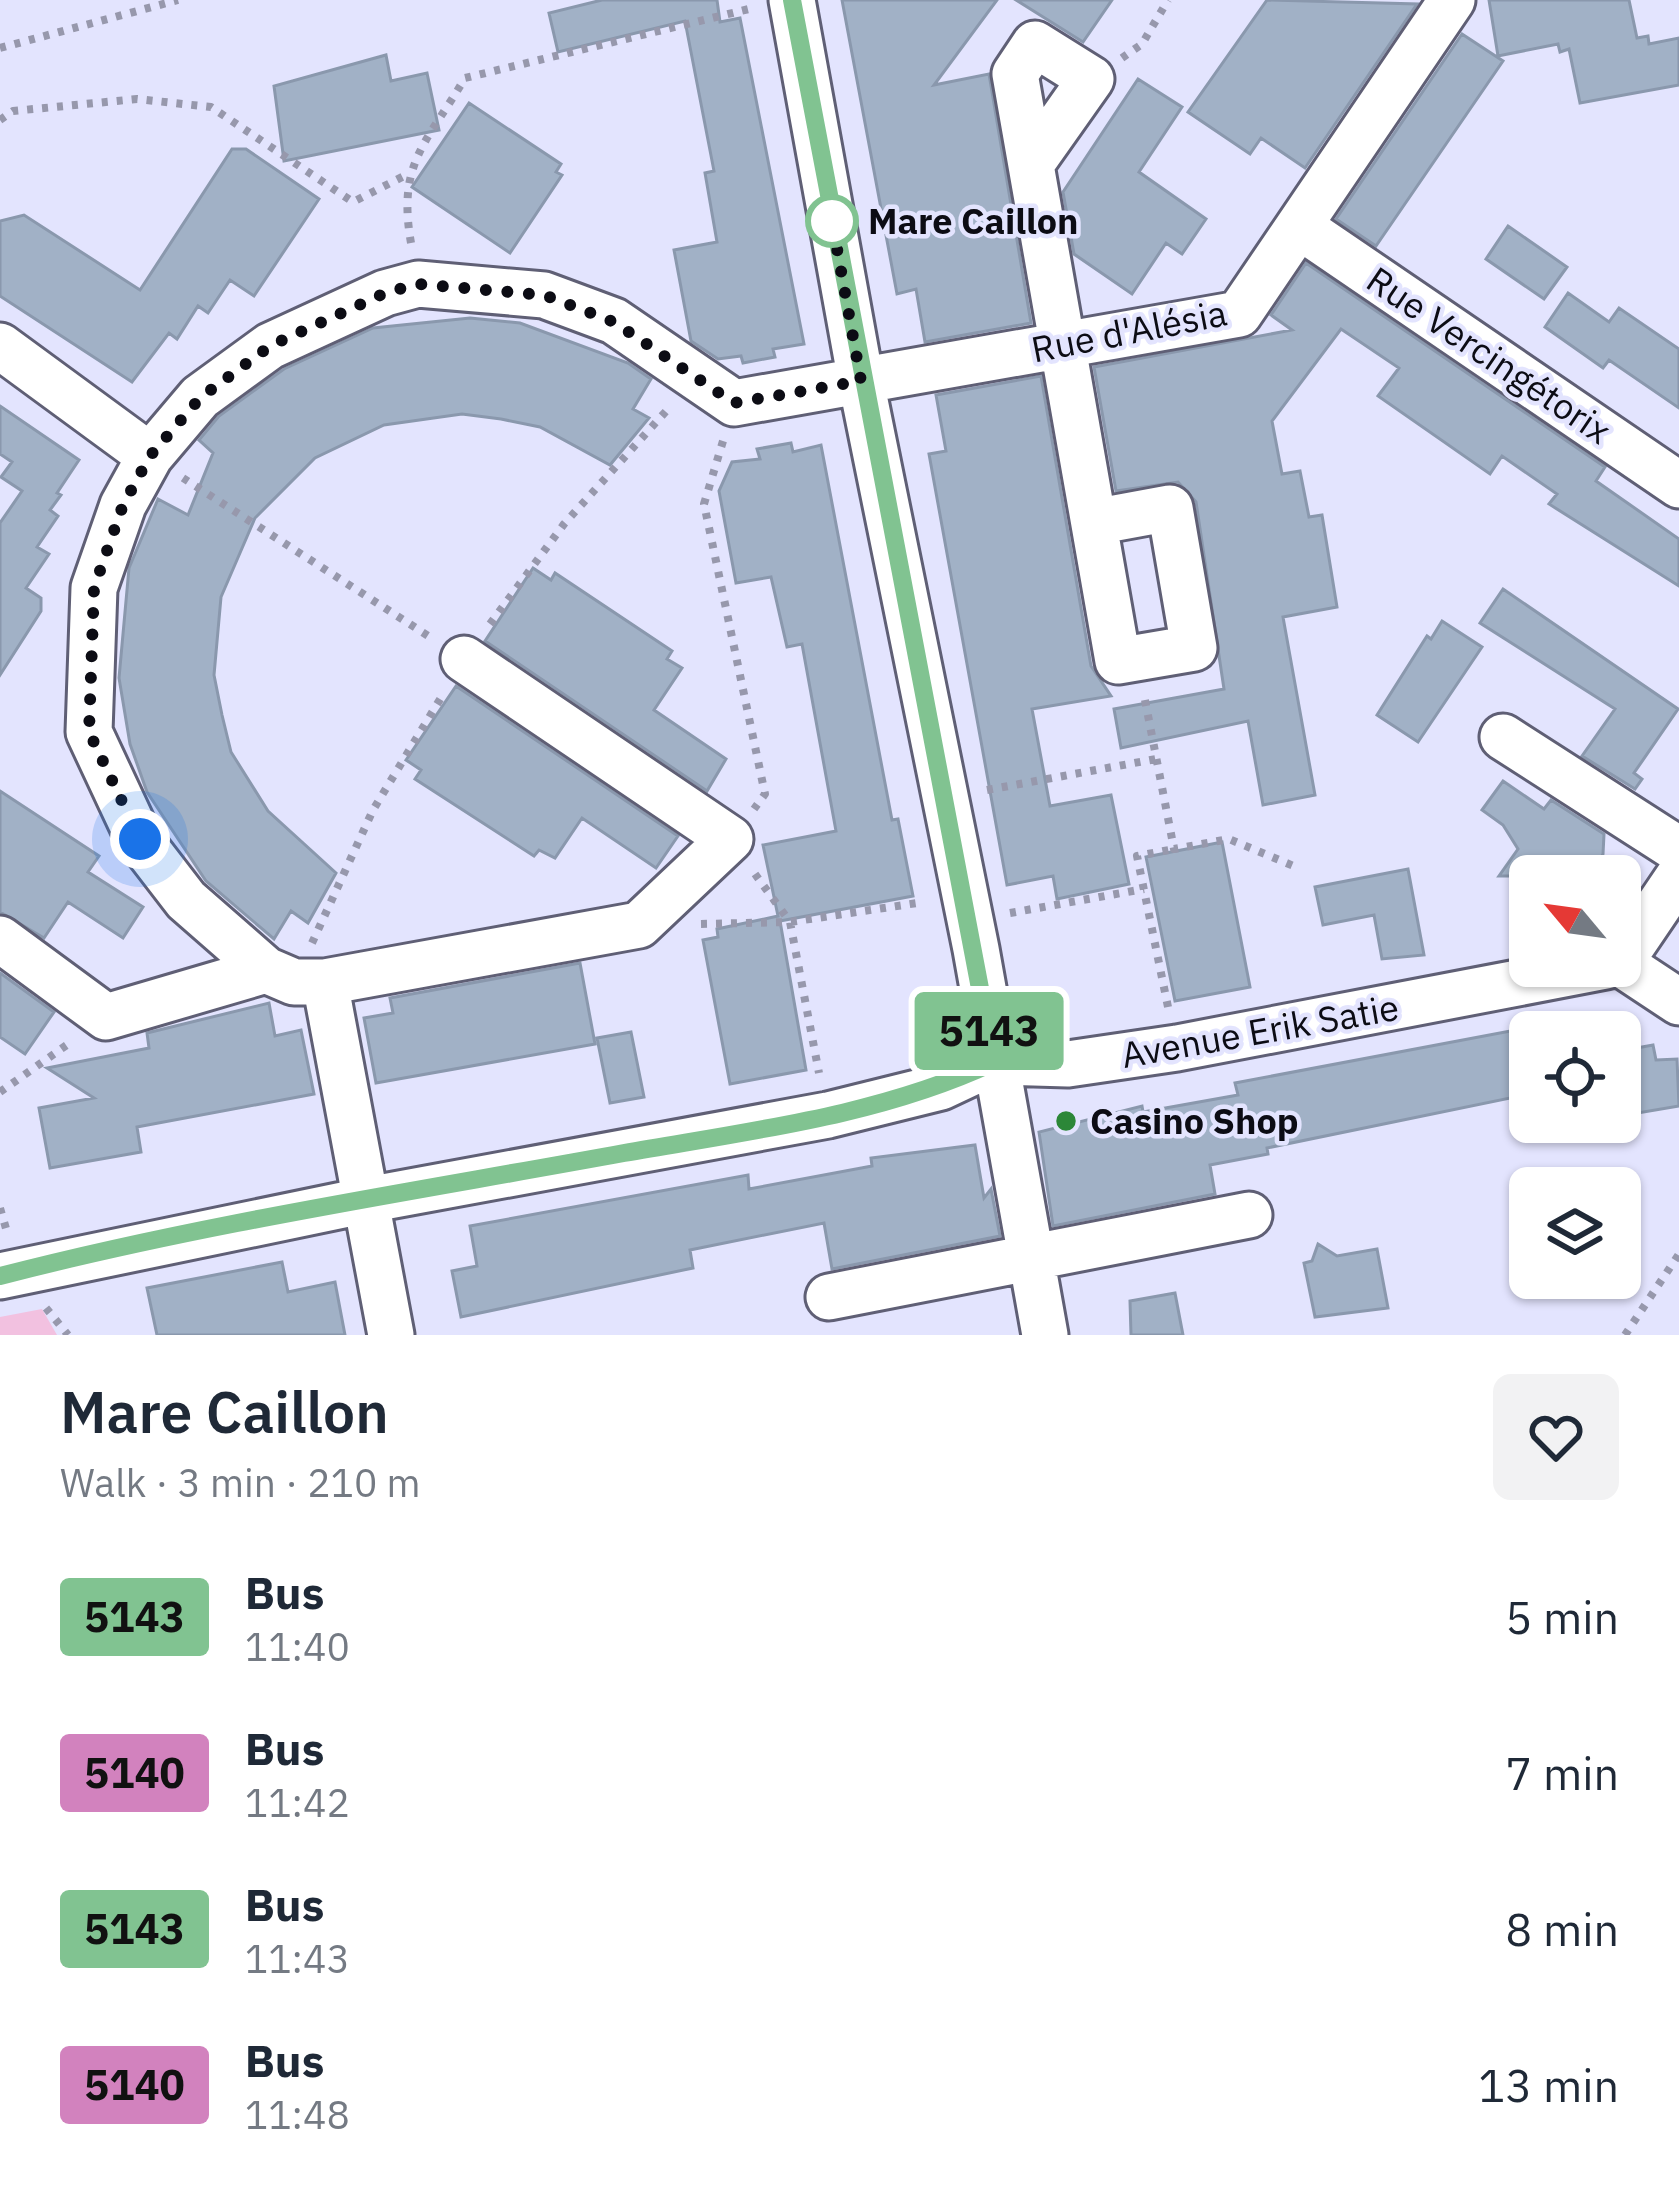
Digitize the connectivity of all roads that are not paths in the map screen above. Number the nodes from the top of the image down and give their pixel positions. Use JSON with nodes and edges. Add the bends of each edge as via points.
{"nodes":[{"id":1,"x":1452,"y":0,"type":"edge"},
{"id":2,"x":777,"y":3,"type":"edge"},
{"id":3,"x":1031,"y":164,"type":"junction"},
{"id":4,"x":1299,"y":226,"type":"junction"},
{"id":5,"x":1063,"y":345,"type":"junction"},
{"id":6,"x":0,"y":346,"type":"edge"},
{"id":7,"x":861,"y":381,"type":"junction"},
{"id":8,"x":150,"y":456,"type":"junction"},
{"id":9,"x":1679,"y":484,"type":"edge"},
{"id":10,"x":1094,"y":522,"type":"junction"},
{"id":11,"x":464,"y":659,"type":"road end"},
{"id":12,"x":1503,"y":736,"type":"dead end"},
{"id":13,"x":1679,"y":850,"type":"edge"},
{"id":14,"x":1679,"y":876,"type":"edge"},
{"id":15,"x":1641,"y":932,"type":"edge"},
{"id":16,"x":0,"y":939,"type":"edge"},
{"id":17,"x":266,"y":970,"type":"junction"},
{"id":18,"x":1641,"y":977,"type":"edge"},
{"id":19,"x":325,"y":982,"type":"junction"},
{"id":20,"x":1509,"y":985,"type":"edge"},
{"id":21,"x":1679,"y":1002,"type":"edge"},
{"id":22,"x":994,"y":1062,"type":"junction"},
{"id":23,"x":367,"y":1200,"type":"junction"},
{"id":24,"x":1249,"y":1216,"type":"dead end"},
{"id":25,"x":1033,"y":1256,"type":"junction"},
{"id":26,"x":0,"y":1276,"type":"edge"},
{"id":27,"x":829,"y":1298,"type":"dead end"},
{"id":28,"x":391,"y":1335,"type":"edge"},
{"id":29,"x":1045,"y":1335,"type":"edge"}],
"edges":[{"from":1,"to":4,"type":"street","name":"Rue d'Alésia"},
{"from":2,"to":7,"type":"street"},
{"from":3,"to":3,"type":"street","via":[[1015,74],[1035,44],[1090,79]]},
{"from":3,"to":5,"type":"street"},
{"from":4,"to":5,"type":"street","name":"Rue d'Alésia","via":[[1239,314]]},
{"from":4,"to":9,"type":"street","name":"Rue Vercingétorix"},
{"from":5,"to":7,"type":"street","name":"Rue d'Alésia"},
{"from":5,"to":10,"type":"street"},
{"from":6,"to":8,"type":"street"},
{"from":7,"to":8,"type":"street","name":"Rue d'Alésia","via":[[734,403],[614,322],[544,295],[418,284],[270,346],[200,398]]},
{"from":7,"to":22,"type":"street"},
{"from":8,"to":17,"type":"street","via":[[94,588],[89,732],[140,839],[186,900]]},
{"from":10,"to":10,"type":"street","via":[[1170,508],[1194,647],[1118,661]]},
{"from":11,"to":19,"type":"street","via":[[730,839],[640,925]]},
{"from":12,"to":13,"type":"street"},
{"from":14,"to":15,"type":"street"},
{"from":16,"to":17,"type":"street","via":[[106,1017]]},
{"from":17,"to":19,"type":"street","via":[[294,982]]},
{"from":18,"to":21,"type":"street"},
{"from":19,"to":23,"type":"street"},
{"from":20,"to":22,"type":"street","name":"Avenue Erik Satie","via":[[1177,1048],[1068,1064]]},
{"from":22,"to":23,"type":"street","name":"Avenue Erik Satie","via":[[941,1087],[828,1115]]},
{"from":22,"to":25,"type":"street"},
{"from":23,"to":26,"type":"street","name":"Avenue Erik Satie"},
{"from":23,"to":28,"type":"street"},
{"from":24,"to":25,"type":"street"},
{"from":25,"to":27,"type":"street"},
{"from":25,"to":29,"type":"street"}]}
